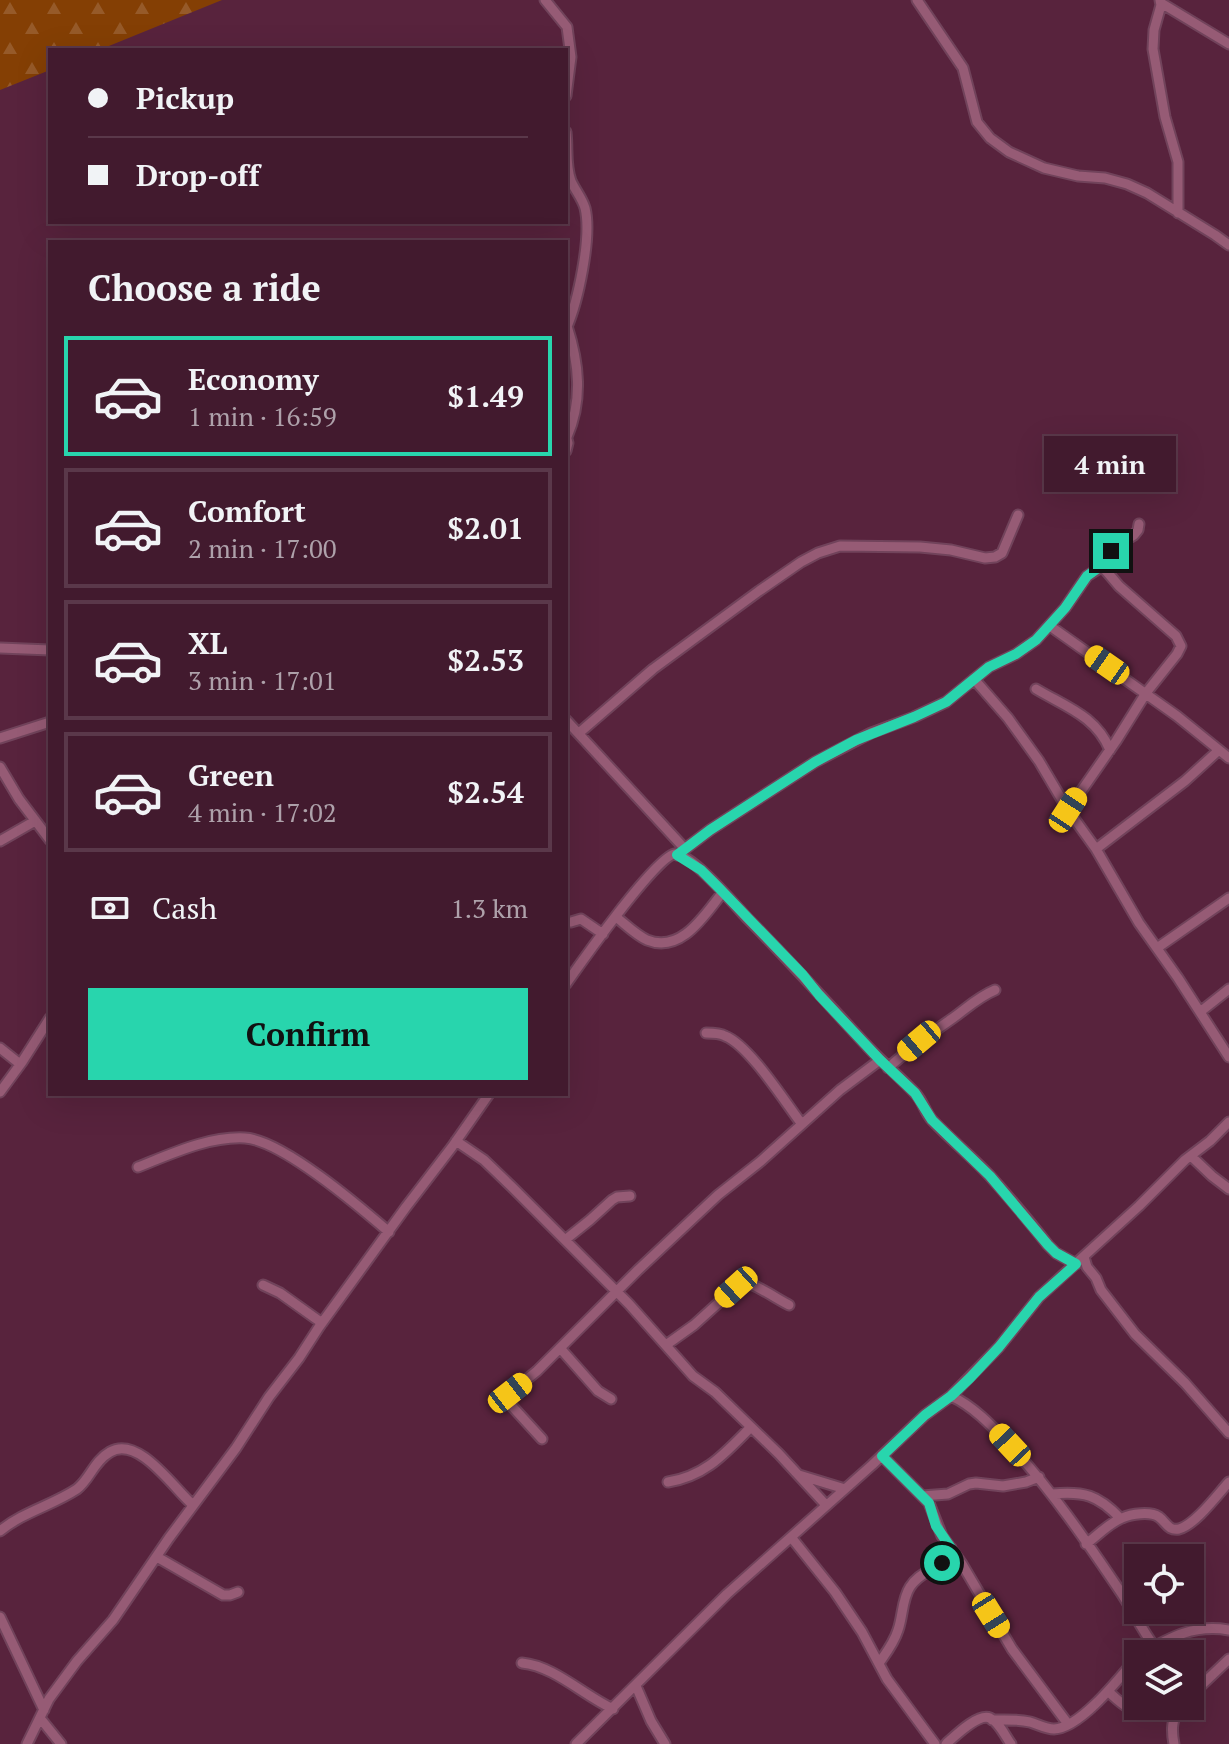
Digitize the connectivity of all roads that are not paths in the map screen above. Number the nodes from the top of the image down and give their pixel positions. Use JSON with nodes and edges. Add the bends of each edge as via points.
{"nodes":[{"id":1,"x":545,"y":0,"type":"edge"},
{"id":2,"x":917,"y":0,"type":"edge"},
{"id":3,"x":1178,"y":0,"type":"edge"},
{"id":4,"x":1164,"y":4,"type":"edge"},
{"id":5,"x":1229,"y":44,"type":"edge"},
{"id":6,"x":568,"y":80,"type":"edge"},
{"id":7,"x":568,"y":168,"type":"edge"},
{"id":8,"x":1178,"y":213,"type":"junction"},
{"id":9,"x":1229,"y":245,"type":"edge"},
{"id":10,"x":568,"y":324,"type":"edge"},
{"id":11,"x":568,"y":331,"type":"edge"},
{"id":12,"x":568,"y":433,"type":"edge"},
{"id":13,"x":1018,"y":515,"type":"dead end"},
{"id":14,"x":1139,"y":524,"type":"dead end"},
{"id":15,"x":1102,"y":566,"type":"junction"},
{"id":16,"x":1050,"y":626,"type":"junction"},
{"id":17,"x":0,"y":648,"type":"edge"},
{"id":18,"x":48,"y":650,"type":"edge"},
{"id":19,"x":974,"y":679,"type":"junction"},
{"id":20,"x":1036,"y":689,"type":"dead end"},
{"id":21,"x":1146,"y":693,"type":"junction"},
{"id":22,"x":568,"y":722,"type":"edge"},
{"id":23,"x":48,"y":723,"type":"edge"},
{"id":24,"x":579,"y":733,"type":"junction"},
{"id":25,"x":0,"y":738,"type":"edge"},
{"id":26,"x":1110,"y":750,"type":"junction"},
{"id":27,"x":1219,"y":750,"type":"junction"},
{"id":28,"x":1229,"y":758,"type":"edge"},
{"id":29,"x":0,"y":767,"type":"edge"},
{"id":30,"x":1068,"y":810,"type":"junction"},
{"id":31,"x":35,"y":821,"type":"junction"},
{"id":32,"x":48,"y":837,"type":"edge"},
{"id":33,"x":0,"y":841,"type":"edge"},
{"id":34,"x":1096,"y":849,"type":"junction"},
{"id":35,"x":681,"y":852,"type":"junction"},
{"id":36,"x":723,"y":892,"type":"junction"},
{"id":37,"x":1229,"y":898,"type":"edge"},
{"id":38,"x":616,"y":917,"type":"junction"},
{"id":39,"x":571,"y":922,"type":"dead end"},
{"id":40,"x":603,"y":934,"type":"junction"},
{"id":41,"x":1157,"y":948,"type":"junction"},
{"id":42,"x":568,"y":981,"type":"edge"},
{"id":43,"x":1229,"y":989,"type":"edge"},
{"id":44,"x":995,"y":990,"type":"dead end"},
{"id":45,"x":1200,"y":1012,"type":"junction"},
{"id":46,"x":48,"y":1021,"type":"edge"},
{"id":47,"x":706,"y":1033,"type":"dead end"},
{"id":48,"x":0,"y":1048,"type":"edge"},
{"id":49,"x":1229,"y":1057,"type":"edge"},
{"id":50,"x":880,"y":1060,"type":"junction"},
{"id":51,"x":20,"y":1064,"type":"junction"},
{"id":52,"x":888,"y":1068,"type":"junction"},
{"id":53,"x":1,"y":1090,"type":"edge"},
{"id":54,"x":488,"y":1096,"type":"edge"},
{"id":55,"x":1229,"y":1122,"type":"edge"},
{"id":56,"x":801,"y":1123,"type":"junction"},
{"id":57,"x":456,"y":1141,"type":"junction"},
{"id":58,"x":1191,"y":1156,"type":"junction"},
{"id":59,"x":138,"y":1167,"type":"dead end"},
{"id":60,"x":1229,"y":1189,"type":"edge"},
{"id":61,"x":630,"y":1196,"type":"dead end"},
{"id":62,"x":389,"y":1232,"type":"junction"},
{"id":63,"x":565,"y":1240,"type":"junction"},
{"id":64,"x":1080,"y":1261,"type":"junction"},
{"id":65,"x":263,"y":1285,"type":"dead end"},
{"id":66,"x":617,"y":1292,"type":"junction"},
{"id":67,"x":789,"y":1305,"type":"dead end"},
{"id":68,"x":322,"y":1323,"type":"junction"},
{"id":69,"x":666,"y":1345,"type":"junction"},
{"id":70,"x":560,"y":1348,"type":"junction"},
{"id":71,"x":951,"y":1396,"type":"junction"},
{"id":72,"x":611,"y":1399,"type":"dead end"},
{"id":73,"x":751,"y":1427,"type":"junction"},
{"id":74,"x":1229,"y":1433,"type":"edge"},
{"id":75,"x":542,"y":1439,"type":"dead end"},
{"id":76,"x":882,"y":1456,"type":"junction"},
{"id":77,"x":799,"y":1475,"type":"junction"},
{"id":78,"x":1039,"y":1477,"type":"junction"},
{"id":79,"x":668,"y":1482,"type":"dead end"},
{"id":80,"x":1229,"y":1482,"type":"edge"},
{"id":81,"x":845,"y":1489,"type":"junction"},
{"id":82,"x":1052,"y":1494,"type":"junction"},
{"id":83,"x":922,"y":1496,"type":"junction"},
{"id":84,"x":193,"y":1505,"type":"junction"},
{"id":85,"x":826,"y":1505,"type":"junction"},
{"id":86,"x":1120,"y":1518,"type":"junction"},
{"id":87,"x":0,"y":1531,"type":"edge"},
{"id":88,"x":791,"y":1537,"type":"junction"},
{"id":89,"x":1086,"y":1544,"type":"junction"},
{"id":90,"x":951,"y":1548,"type":"junction"},
{"id":91,"x":157,"y":1557,"type":"junction"},
{"id":92,"x":238,"y":1592,"type":"dead end"},
{"id":93,"x":0,"y":1617,"type":"edge"},
{"id":94,"x":1229,"y":1630,"type":"edge"},
{"id":95,"x":1150,"y":1640,"type":"edge"},
{"id":96,"x":1165,"y":1640,"type":"edge"},
{"id":97,"x":1229,"y":1659,"type":"edge"},
{"id":98,"x":522,"y":1663,"type":"dead end"},
{"id":99,"x":879,"y":1663,"type":"junction"},
{"id":100,"x":1124,"y":1673,"type":"edge"},
{"id":101,"x":1204,"y":1683,"type":"edge"},
{"id":102,"x":636,"y":1686,"type":"junction"},
{"id":103,"x":1108,"y":1691,"type":"junction"},
{"id":104,"x":627,"y":1695,"type":"junction"},
{"id":105,"x":641,"y":1702,"type":"junction"},
{"id":106,"x":1119,"y":1702,"type":"junction"},
{"id":107,"x":1097,"y":1703,"type":"junction"},
{"id":108,"x":1124,"y":1705,"type":"edge"},
{"id":109,"x":613,"y":1709,"type":"junction"},
{"id":110,"x":42,"y":1714,"type":"junction"},
{"id":111,"x":992,"y":1720,"type":"junction"},
{"id":112,"x":1174,"y":1720,"type":"edge"},
{"id":113,"x":1068,"y":1724,"type":"junction"},
{"id":114,"x":27,"y":1744,"type":"edge"},
{"id":115,"x":61,"y":1744,"type":"edge"},
{"id":116,"x":576,"y":1744,"type":"edge"},
{"id":117,"x":665,"y":1744,"type":"edge"},
{"id":118,"x":935,"y":1744,"type":"edge"},
{"id":119,"x":946,"y":1744,"type":"edge"},
{"id":120,"x":1011,"y":1744,"type":"edge"},
{"id":121,"x":1174,"y":1744,"type":"edge"}],
"edges":[{"from":1,"to":6,"type":"street","via":[[567,27]]},
{"from":2,"to":8,"type":"street","via":[[963,68],[977,122],[990,138],[1044,168],[1127,184]]},
{"from":3,"to":4,"type":"street"},
{"from":4,"to":5,"type":"street"},
{"from":4,"to":8,"type":"street","via":[[1153,49],[1178,162]]},
{"from":7,"to":10,"type":"street","via":[[584,205],[588,231]]},
{"from":8,"to":9,"type":"street"},
{"from":11,"to":12,"type":"street","via":[[578,369],[576,412]]},
{"from":13,"to":24,"type":"street","via":[[1002,553],[995,557],[920,547],[840,546],[818,553],[653,669]]},
{"from":14,"to":15,"type":"street"},
{"from":15,"to":16,"type":"street","via":[[1087,576]]},
{"from":15,"to":21,"type":"street","via":[[1181,646]]},
{"from":16,"to":19,"type":"street"},
{"from":16,"to":21,"type":"street"},
{"from":17,"to":18,"type":"street"},
{"from":19,"to":30,"type":"street","via":[[1020,734]]},
{"from":19,"to":35,"type":"street","via":[[946,702],[815,762]]},
{"from":20,"to":26,"type":"street","via":[[1093,723]]},
{"from":21,"to":26,"type":"street"},
{"from":21,"to":27,"type":"street"},
{"from":22,"to":24,"type":"street"},
{"from":23,"to":25,"type":"street"},
{"from":24,"to":35,"type":"street"},
{"from":26,"to":30,"type":"street"},
{"from":27,"to":28,"type":"street"},
{"from":27,"to":34,"type":"street"},
{"from":29,"to":31,"type":"street"},
{"from":30,"to":34,"type":"street"},
{"from":31,"to":32,"type":"street"},
{"from":31,"to":33,"type":"street"},
{"from":34,"to":41,"type":"street"},
{"from":35,"to":36,"type":"street"},
{"from":35,"to":38,"type":"street","via":[[657,866]]},
{"from":36,"to":38,"type":"street","via":[[694,927],[675,940],[648,941]]},
{"from":36,"to":50,"type":"street"},
{"from":37,"to":41,"type":"street"},
{"from":38,"to":40,"type":"street"},
{"from":39,"to":40,"type":"street","via":[[581,919]]},
{"from":40,"to":42,"type":"street"},
{"from":41,"to":45,"type":"street"},
{"from":43,"to":45,"type":"street"},
{"from":44,"to":52,"type":"street"},
{"from":45,"to":49,"type":"street"},
{"from":46,"to":51,"type":"street"},
{"from":47,"to":56,"type":"street","via":[[726,1036],[743,1049]]},
{"from":48,"to":51,"type":"street"},
{"from":50,"to":52,"type":"street"},
{"from":50,"to":56,"type":"street"},
{"from":51,"to":53,"type":"street"},
{"from":52,"to":64,"type":"street","via":[[1048,1245]]},
{"from":54,"to":57,"type":"street"},
{"from":55,"to":58,"type":"street"},
{"from":56,"to":66,"type":"street"},
{"from":57,"to":62,"type":"street"},
{"from":57,"to":63,"type":"street","via":[[484,1160]]},
{"from":58,"to":60,"type":"street"},
{"from":58,"to":64,"type":"street"},
{"from":59,"to":62,"type":"street","via":[[198,1145],[248,1138],[307,1168]]},
{"from":61,"to":63,"type":"street","via":[[612,1200]]},
{"from":62,"to":68,"type":"street"},
{"from":63,"to":66,"type":"street"},
{"from":64,"to":71,"type":"street","via":[[1039,1297]]},
{"from":64,"to":74,"type":"street","via":[[1135,1334]]},
{"from":65,"to":68,"type":"street"},
{"from":66,"to":69,"type":"street"},
{"from":66,"to":70,"type":"street"},
{"from":67,"to":69,"type":"street","via":[[743,1283]]},
{"from":68,"to":84,"type":"street"},
{"from":69,"to":73,"type":"street"},
{"from":70,"to":72,"type":"street"},
{"from":70,"to":75,"type":"street","via":[[507,1398]]},
{"from":71,"to":76,"type":"street"},
{"from":71,"to":78,"type":"street","via":[[993,1427]]},
{"from":73,"to":77,"type":"street"},
{"from":73,"to":79,"type":"street","via":[[715,1463]]},
{"from":76,"to":81,"type":"street"},
{"from":76,"to":83,"type":"street"},
{"from":77,"to":81,"type":"street"},
{"from":77,"to":85,"type":"street"},
{"from":78,"to":82,"type":"street"},
{"from":78,"to":83,"type":"street","via":[[1003,1486],[969,1484],[948,1494]]},
{"from":80,"to":86,"type":"street","via":[[1182,1529],[1173,1529],[1155,1515]]},
{"from":81,"to":85,"type":"street"},
{"from":82,"to":86,"type":"street","via":[[1095,1497]]},
{"from":82,"to":89,"type":"street"},
{"from":83,"to":90,"type":"street"},
{"from":84,"to":87,"type":"street","via":[[148,1460],[120,1449],[98,1461],[79,1487]]},
{"from":84,"to":91,"type":"street"},
{"from":85,"to":88,"type":"street"},
{"from":86,"to":89,"type":"street"},
{"from":88,"to":99,"type":"street","via":[[835,1592]]},
{"from":88,"to":102,"type":"street"},
{"from":89,"to":95,"type":"street"},
{"from":90,"to":99,"type":"street","via":[[942,1563],[910,1586],[899,1629]]},
{"from":90,"to":113,"type":"street","via":[[1012,1649]]},
{"from":91,"to":92,"type":"street","via":[[223,1595]]},
{"from":91,"to":110,"type":"street"},
{"from":93,"to":110,"type":"street"},
{"from":94,"to":96,"type":"street","via":[[1212,1627]]},
{"from":97,"to":101,"type":"street"},
{"from":98,"to":109,"type":"street","via":[[540,1666]]},
{"from":99,"to":118,"type":"street"},
{"from":100,"to":103,"type":"street"},
{"from":102,"to":104,"type":"street"},
{"from":102,"to":105,"type":"street"},
{"from":103,"to":106,"type":"street"},
{"from":103,"to":107,"type":"street"},
{"from":104,"to":105,"type":"street"},
{"from":104,"to":109,"type":"street"},
{"from":105,"to":117,"type":"street"},
{"from":106,"to":107,"type":"street"},
{"from":106,"to":108,"type":"street"},
{"from":107,"to":113,"type":"street"},
{"from":109,"to":116,"type":"street"},
{"from":110,"to":114,"type":"street"},
{"from":110,"to":115,"type":"street"},
{"from":111,"to":113,"type":"street","via":[[1055,1729]]},
{"from":111,"to":119,"type":"street","via":[[980,1717]]},
{"from":111,"to":120,"type":"street"},
{"from":112,"to":121,"type":"street"}]}
